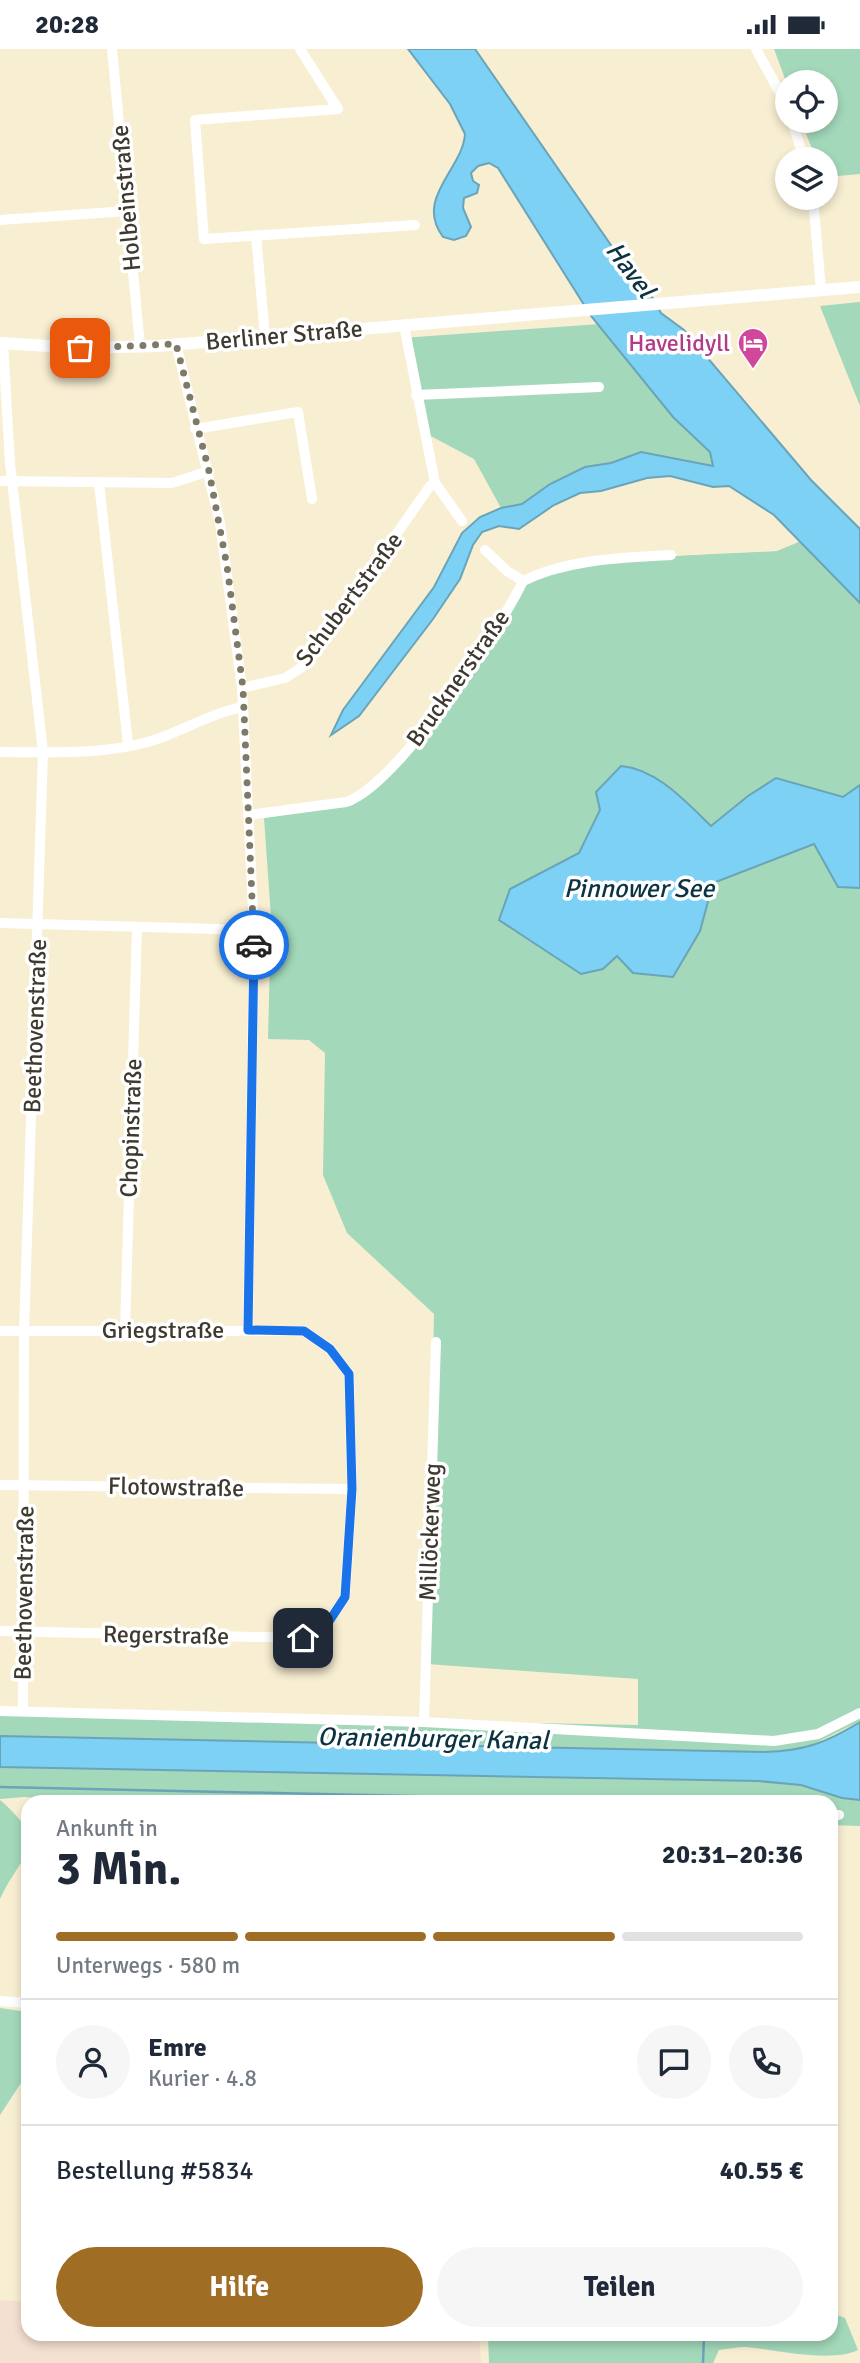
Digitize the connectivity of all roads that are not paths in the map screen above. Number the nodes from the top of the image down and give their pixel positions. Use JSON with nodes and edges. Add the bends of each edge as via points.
{"nodes":[{"id":1,"x":112,"y":49,"type":"edge"},
{"id":2,"x":300,"y":49,"type":"edge"},
{"id":3,"x":756,"y":49,"type":"edge"},
{"id":4,"x":775,"y":84,"type":"edge"},
{"id":5,"x":814,"y":210,"type":"edge"},
{"id":6,"x":127,"y":211,"type":"junction"},
{"id":7,"x":0,"y":220,"type":"edge"},
{"id":8,"x":415,"y":225,"type":"dead end"},
{"id":9,"x":256,"y":235,"type":"junction"},
{"id":10,"x":860,"y":286,"type":"edge"},
{"id":11,"x":821,"y":290,"type":"junction"},
{"id":12,"x":404,"y":325,"type":"junction"},
{"id":13,"x":265,"y":337,"type":"junction"},
{"id":14,"x":1,"y":343,"type":"edge"},
{"id":15,"x":176,"y":344,"type":"junction"},
{"id":16,"x":140,"y":347,"type":"junction"},
{"id":17,"x":599,"y":387,"type":"dead end"},
{"id":18,"x":416,"y":395,"type":"junction"},
{"id":19,"x":195,"y":429,"type":"junction"},
{"id":20,"x":209,"y":471,"type":"junction"},
{"id":21,"x":0,"y":481,"type":"edge"},
{"id":22,"x":13,"y":481,"type":"junction"},
{"id":23,"x":99,"y":484,"type":"junction"},
{"id":24,"x":435,"y":484,"type":"junction"},
{"id":25,"x":312,"y":499,"type":"dead end"},
{"id":26,"x":462,"y":521,"type":"dead end"},
{"id":27,"x":485,"y":550,"type":"dead end"},
{"id":28,"x":671,"y":555,"type":"dead end"},
{"id":29,"x":523,"y":581,"type":"junction"},
{"id":30,"x":243,"y":688,"type":"junction"},
{"id":31,"x":243,"y":707,"type":"junction"},
{"id":32,"x":128,"y":744,"type":"junction"},
{"id":33,"x":0,"y":752,"type":"edge"},
{"id":34,"x":43,"y":752,"type":"junction"},
{"id":35,"x":249,"y":815,"type":"junction"},
{"id":36,"x":0,"y":923,"type":"edge"},
{"id":37,"x":38,"y":923,"type":"junction"},
{"id":38,"x":137,"y":927,"type":"junction"},
{"id":39,"x":254,"y":930,"type":"junction"},
{"id":40,"x":125,"y":1330,"type":"junction"},
{"id":41,"x":248,"y":1330,"type":"junction"},
{"id":42,"x":0,"y":1331,"type":"edge"},
{"id":43,"x":24,"y":1331,"type":"junction"},
{"id":44,"x":436,"y":1342,"type":"dead end"},
{"id":45,"x":0,"y":1485,"type":"edge"},
{"id":46,"x":25,"y":1486,"type":"junction"},
{"id":47,"x":352,"y":1489,"type":"junction"},
{"id":48,"x":0,"y":1631,"type":"edge"},
{"id":49,"x":22,"y":1632,"type":"junction"},
{"id":50,"x":0,"y":1711,"type":"edge"},
{"id":51,"x":23,"y":1711,"type":"junction"},
{"id":52,"x":860,"y":1713,"type":"edge"},
{"id":53,"x":424,"y":1722,"type":"junction"},
{"id":54,"x":0,"y":2001,"type":"edge"},
{"id":55,"x":21,"y":2002,"type":"edge"}],
"edges":[{"from":1,"to":6,"type":"street","name":"Holbeinstraße"},
{"from":2,"to":9,"type":"street","via":[[338,109],[195,120],[204,239]]},
{"from":3,"to":4,"type":"street"},
{"from":5,"to":11,"type":"street"},
{"from":6,"to":7,"type":"street"},
{"from":6,"to":16,"type":"street","name":"Holbeinstraße"},
{"from":8,"to":9,"type":"street"},
{"from":9,"to":13,"type":"street"},
{"from":10,"to":11,"type":"main road","name":"Berliner Straße"},
{"from":11,"to":12,"type":"main road","name":"Berliner Straße"},
{"from":12,"to":13,"type":"main road","name":"Berliner Straße"},
{"from":12,"to":18,"type":"street"},
{"from":13,"to":15,"type":"main road","name":"Berliner Straße"},
{"from":14,"to":16,"type":"main road","name":"Berliner Straße"},
{"from":14,"to":22,"type":"street","name":"Beethovenstraße"},
{"from":15,"to":16,"type":"main road","name":"Berliner Straße"},
{"from":15,"to":19,"type":"street"},
{"from":17,"to":18,"type":"street"},
{"from":18,"to":24,"type":"street"},
{"from":19,"to":20,"type":"street"},
{"from":19,"to":25,"type":"street","via":[[298,412]]},
{"from":20,"to":23,"type":"street","via":[[172,483]]},
{"from":20,"to":30,"type":"street"},
{"from":21,"to":22,"type":"street"},
{"from":22,"to":23,"type":"street"},
{"from":22,"to":34,"type":"street","name":"Beethovenstraße"},
{"from":23,"to":32,"type":"street"},
{"from":24,"to":26,"type":"street"},
{"from":24,"to":30,"type":"street","name":"Schubertstraße","via":[[304,666],[285,678]]},
{"from":27,"to":29,"type":"street"},
{"from":28,"to":29,"type":"street","name":"Brucknerstraße","via":[[572,565]]},
{"from":29,"to":35,"type":"street","name":"Brucknerstraße","via":[[420,737],[360,796],[346,802]]},
{"from":30,"to":31,"type":"street"},
{"from":31,"to":32,"type":"street","via":[[149,741]]},
{"from":31,"to":35,"type":"street"},
{"from":32,"to":34,"type":"street"},
{"from":33,"to":34,"type":"street"},
{"from":34,"to":37,"type":"street","name":"Beethovenstraße"},
{"from":35,"to":39,"type":"street"},
{"from":36,"to":37,"type":"street"},
{"from":37,"to":38,"type":"street"},
{"from":37,"to":43,"type":"street","name":"Beethovenstraße"},
{"from":38,"to":39,"type":"street"},
{"from":38,"to":40,"type":"street","name":"Chopinstraße"},
{"from":39,"to":41,"type":"street"},
{"from":40,"to":41,"type":"street","name":"Griegstraße"},
{"from":40,"to":43,"type":"street","name":"Griegstraße"},
{"from":41,"to":47,"type":"street","name":"Griegstraße","via":[[304,1331],[330,1349],[349,1374]]},
{"from":42,"to":43,"type":"street","name":"Griegstraße"},
{"from":43,"to":46,"type":"street","name":"Beethovenstraße"},
{"from":44,"to":53,"type":"street","name":"Millöckerweg"},
{"from":45,"to":46,"type":"street","name":"Flotowstraße"},
{"from":46,"to":47,"type":"street","name":"Flotowstraße"},
{"from":46,"to":49,"type":"street","name":"Beethovenstraße"},
{"from":47,"to":49,"type":"street","name":"Regerstraße","via":[[345,1597],[328,1623],[303,1638]]},
{"from":48,"to":49,"type":"street","name":"Regerstraße"},
{"from":49,"to":51,"type":"street","name":"Beethovenstraße"},
{"from":50,"to":51,"type":"street"},
{"from":51,"to":53,"type":"street"},
{"from":52,"to":53,"type":"street","via":[[818,1734],[774,1741]]},
{"from":54,"to":55,"type":"street"}]}
